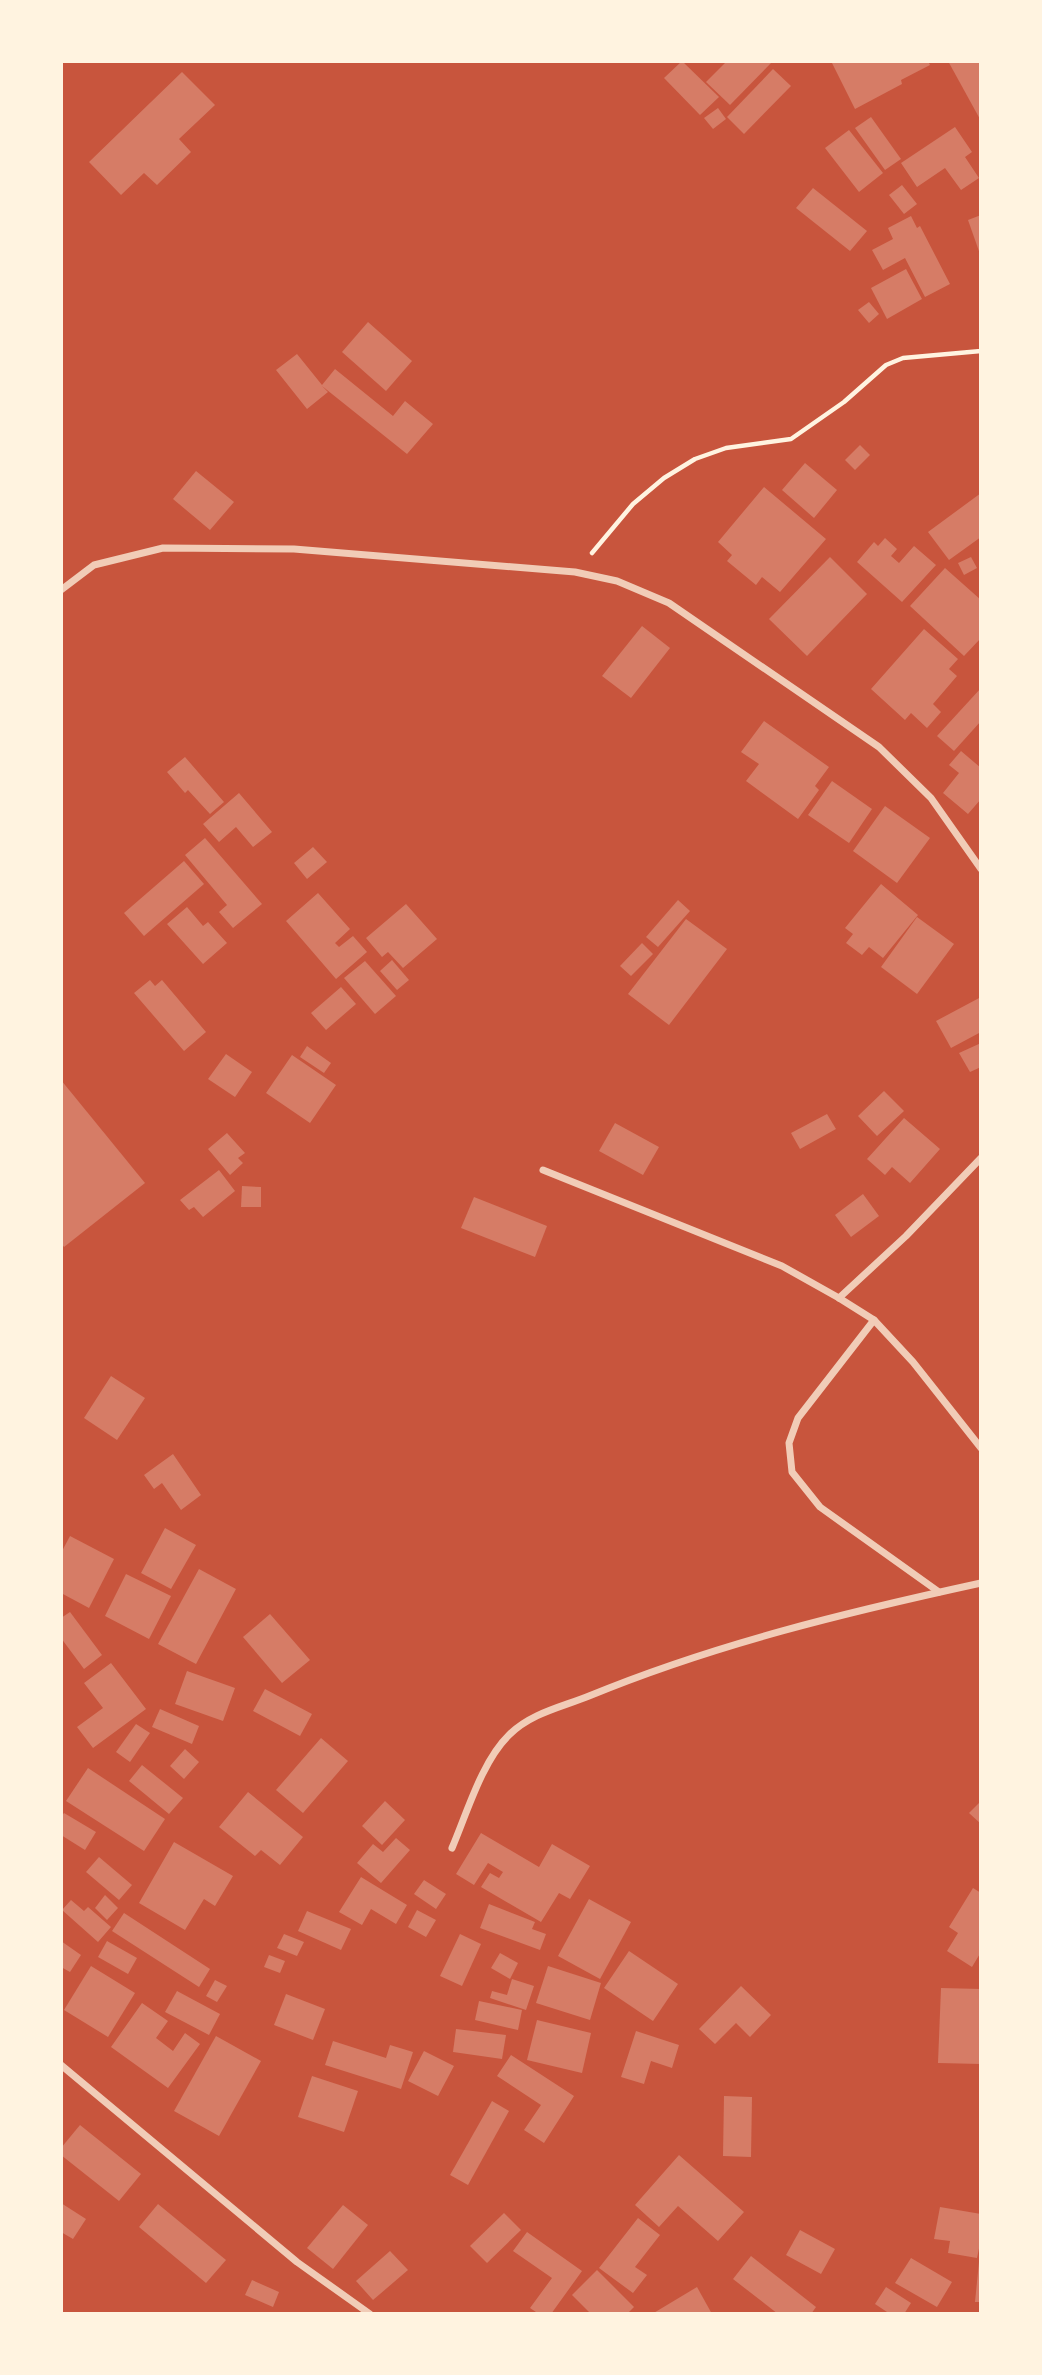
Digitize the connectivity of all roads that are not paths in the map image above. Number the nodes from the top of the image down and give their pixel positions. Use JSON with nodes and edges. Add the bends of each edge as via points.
{"nodes":[{"id":1,"x":61,"y":590,"type":"edge"},
{"id":2,"x":981,"y":869,"type":"edge"},
{"id":3,"x":981,"y":1158,"type":"edge"},
{"id":4,"x":543,"y":1170,"type":"dead end"},
{"id":5,"x":839,"y":1298,"type":"junction"},
{"id":6,"x":874,"y":1320,"type":"junction"},
{"id":7,"x":981,"y":1448,"type":"edge"},
{"id":8,"x":981,"y":1583,"type":"edge"},
{"id":9,"x":939,"y":1592,"type":"junction"},
{"id":10,"x":452,"y":1848,"type":"dead end"},
{"id":11,"x":61,"y":2065,"type":"edge"},
{"id":12,"x":370,"y":2314,"type":"edge"}],
"edges":[{"from":1,"to":2,"type":"street","via":[[94,565],[163,548],[294,549],[575,572],[617,581],[669,603],[879,747],[931,798]]},
{"from":3,"to":5,"type":"street"},
{"from":4,"to":5,"type":"street","via":[[782,1266]]},
{"from":5,"to":6,"type":"street"},
{"from":6,"to":7,"type":"street"},
{"from":6,"to":9,"type":"street","via":[[798,1418],[789,1443],[792,1472],[820,1507]]},
{"from":8,"to":9,"type":"street"},
{"from":9,"to":10,"type":"street","via":[[665,1665],[532,1717],[508,1735],[488,1763]]},
{"from":11,"to":12,"type":"street","via":[[296,2262]]}]}
